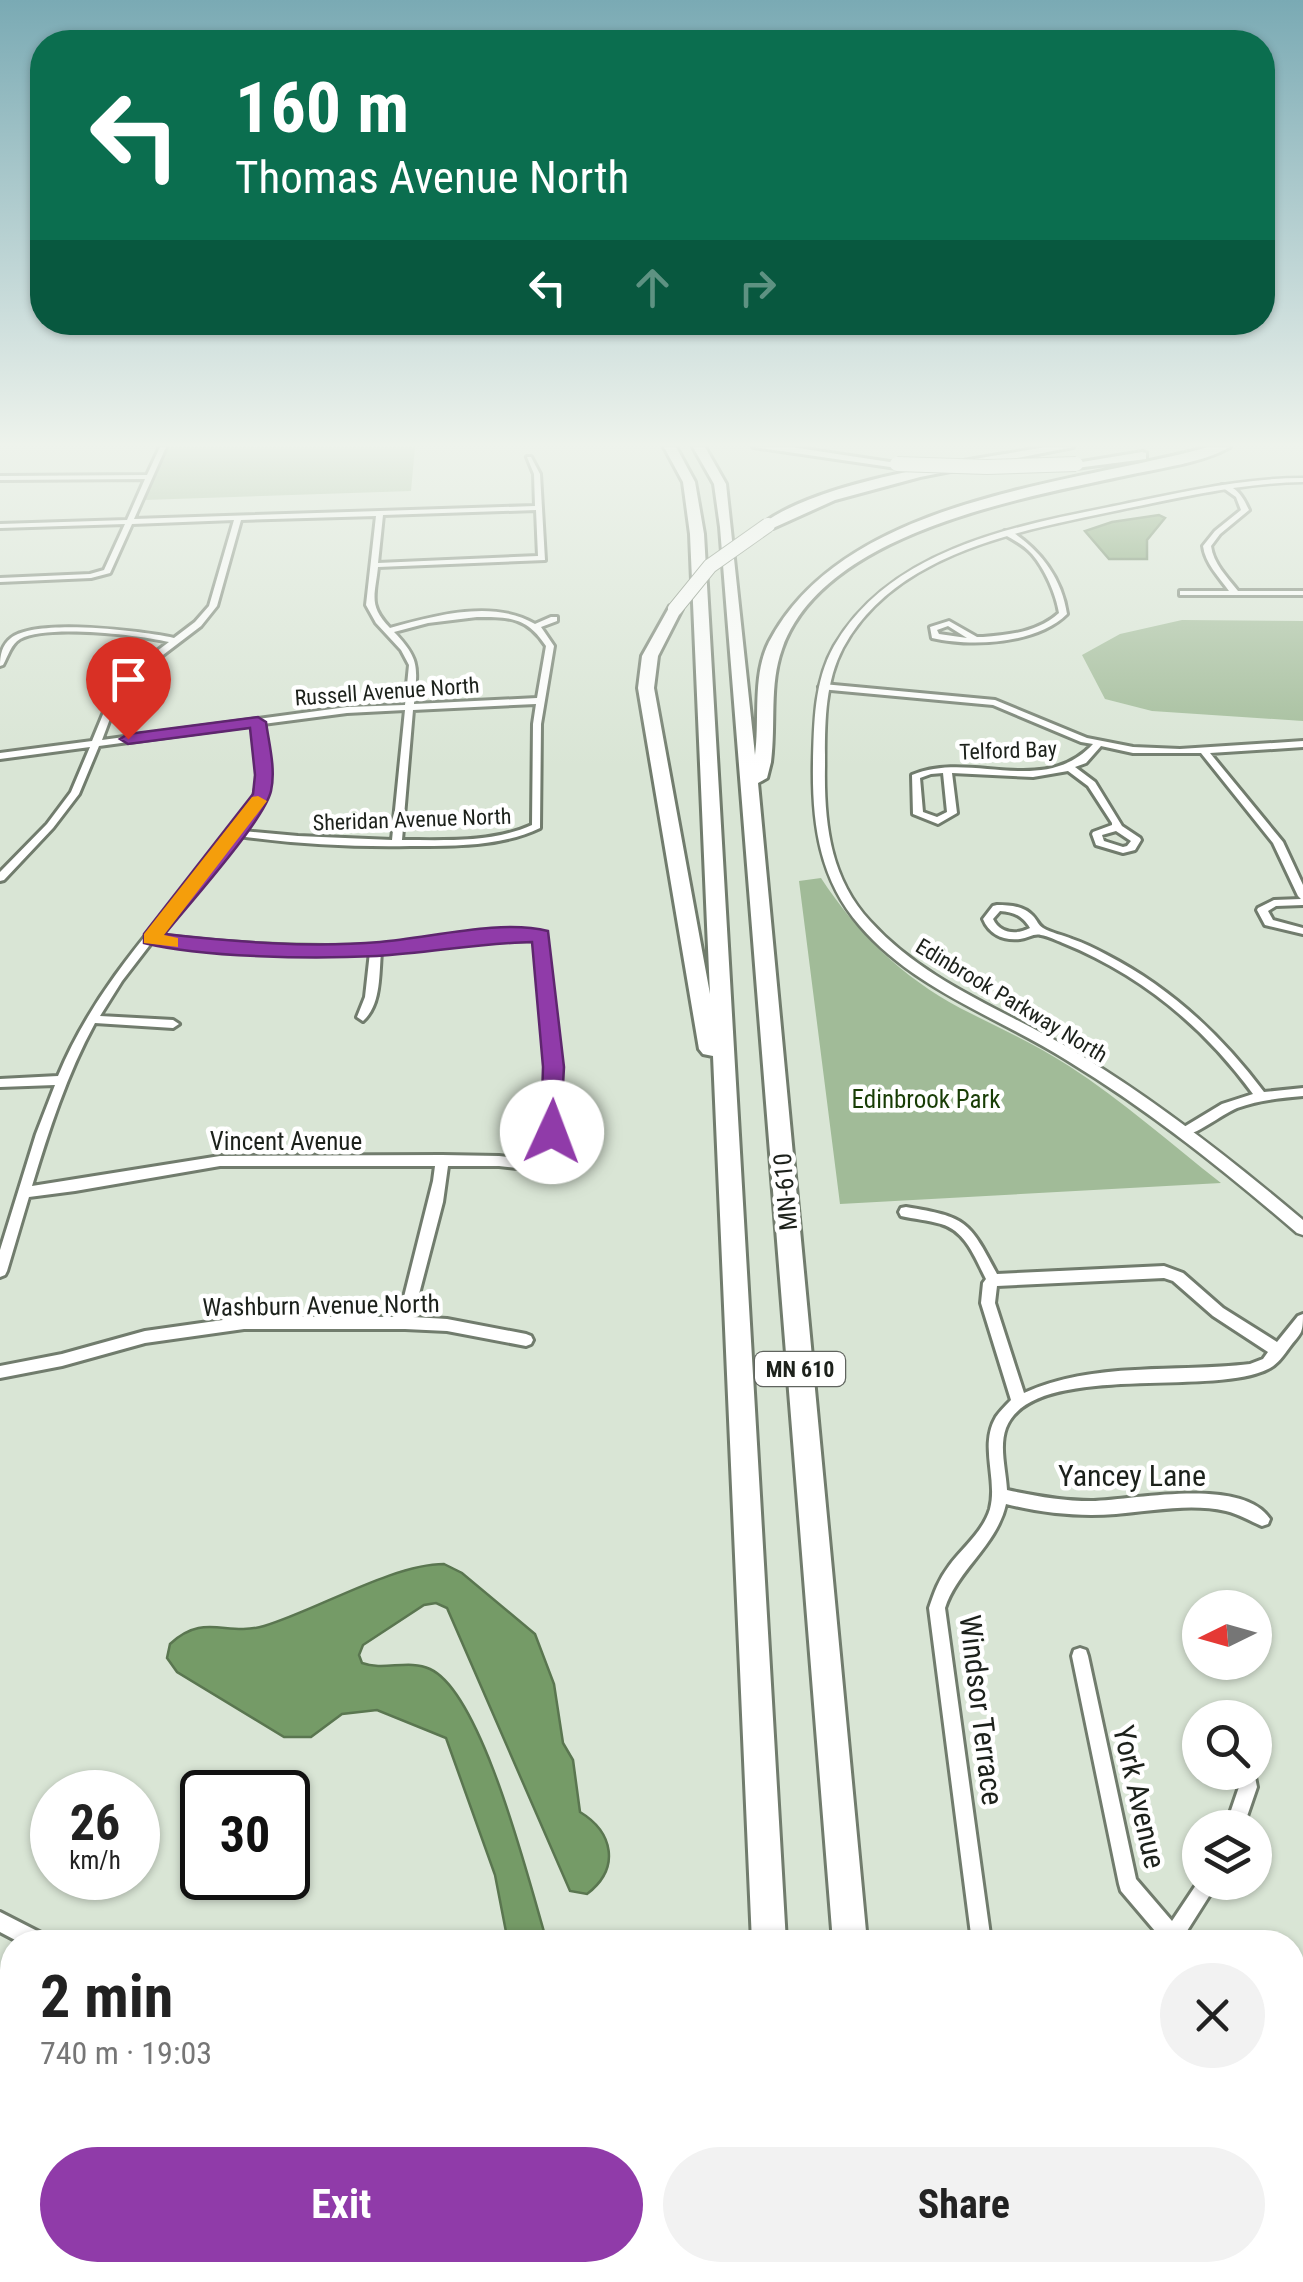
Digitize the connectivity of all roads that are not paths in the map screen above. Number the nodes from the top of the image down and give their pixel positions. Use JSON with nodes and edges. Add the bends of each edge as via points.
{"nodes":[{"id":1,"x":115,"y":553,"type":"edge"},
{"id":2,"x":228,"y":553,"type":"edge"},
{"id":3,"x":375,"y":553,"type":"edge"},
{"id":4,"x":542,"y":553,"type":"edge"},
{"id":5,"x":698,"y":553,"type":"edge"},
{"id":6,"x":728,"y":553,"type":"edge"},
{"id":7,"x":729,"y":553,"type":"edge"},
{"id":8,"x":864,"y":553,"type":"edge"},
{"id":9,"x":954,"y":553,"type":"edge"},
{"id":10,"x":1033,"y":553,"type":"edge"},
{"id":11,"x":1209,"y":553,"type":"edge"},
{"id":12,"x":374,"y":565,"type":"junction"},
{"id":13,"x":0,"y":580,"type":"edge"},
{"id":14,"x":1183,"y":593,"type":"dead end"},
{"id":15,"x":1303,"y":593,"type":"edge"},
{"id":16,"x":1236,"y":594,"type":"junction"},
{"id":17,"x":554,"y":619,"type":"dead end"},
{"id":18,"x":536,"y":626,"type":"junction"},
{"id":19,"x":389,"y":630,"type":"junction"},
{"id":20,"x":973,"y":638,"type":"dead end"},
{"id":21,"x":176,"y":641,"type":"junction"},
{"id":22,"x":0,"y":662,"type":"edge"},
{"id":23,"x":823,"y":687,"type":"junction"},
{"id":24,"x":539,"y":702,"type":"junction"},
{"id":25,"x":410,"y":706,"type":"junction"},
{"id":26,"x":258,"y":722,"type":"junction"},
{"id":27,"x":96,"y":743,"type":"junction"},
{"id":28,"x":1098,"y":744,"type":"junction"},
{"id":29,"x":1303,"y":744,"type":"edge"},
{"id":30,"x":1203,"y":750,"type":"junction"},
{"id":31,"x":0,"y":756,"type":"edge"},
{"id":32,"x":1070,"y":768,"type":"junction"},
{"id":33,"x":948,"y":771,"type":"junction"},
{"id":34,"x":751,"y":796,"type":"junction"},
{"id":35,"x":1117,"y":827,"type":"dead end"},
{"id":36,"x":235,"y":833,"type":"junction"},
{"id":37,"x":396,"y":843,"type":"junction"},
{"id":38,"x":0,"y":878,"type":"edge"},
{"id":39,"x":1303,"y":895,"type":"edge"},
{"id":40,"x":1036,"y":929,"type":"dead end"},
{"id":41,"x":1303,"y":931,"type":"edge"},
{"id":42,"x":151,"y":938,"type":"junction"},
{"id":43,"x":376,"y":949,"type":"junction"},
{"id":44,"x":363,"y":1018,"type":"dead end"},
{"id":45,"x":92,"y":1019,"type":"junction"},
{"id":46,"x":173,"y":1024,"type":"dead end"},
{"id":47,"x":63,"y":1080,"type":"junction"},
{"id":48,"x":0,"y":1083,"type":"edge"},
{"id":49,"x":1303,"y":1092,"type":"edge"},
{"id":50,"x":1260,"y":1094,"type":"junction"},
{"id":51,"x":1182,"y":1134,"type":"junction"},
{"id":52,"x":442,"y":1160,"type":"junction"},
{"id":53,"x":26,"y":1192,"type":"junction"},
{"id":54,"x":906,"y":1212,"type":"dead end"},
{"id":55,"x":1303,"y":1228,"type":"edge"},
{"id":56,"x":0,"y":1271,"type":"edge"},
{"id":57,"x":994,"y":1281,"type":"junction"},
{"id":58,"x":1303,"y":1320,"type":"edge"},
{"id":59,"x":405,"y":1323,"type":"junction"},
{"id":60,"x":526,"y":1340,"type":"dead end"},
{"id":61,"x":1279,"y":1351,"type":"junction"},
{"id":62,"x":0,"y":1372,"type":"edge"},
{"id":63,"x":1019,"y":1401,"type":"junction"},
{"id":64,"x":746,"y":1491,"type":"junction"},
{"id":65,"x":1000,"y":1495,"type":"junction"},
{"id":66,"x":1262,"y":1519,"type":"dead end"},
{"id":67,"x":1080,"y":1656,"type":"dead end"},
{"id":68,"x":1197,"y":1900,"type":"edge"},
{"id":69,"x":768,"y":1930,"type":"edge"},
{"id":70,"x":849,"y":1930,"type":"edge"},
{"id":71,"x":980,"y":1930,"type":"edge"},
{"id":72,"x":1163,"y":1930,"type":"edge"},
{"id":73,"x":1178,"y":1930,"type":"edge"}],
"edges":[{"from":1,"to":13,"type":"street","via":[[102,575]]},
{"from":2,"to":21,"type":"street","via":[[213,606]]},
{"from":3,"to":12,"type":"street"},
{"from":4,"to":12,"type":"street"},
{"from":5,"to":64,"type":"highway","number":"MN 610"},
{"from":6,"to":64,"type":"highway","bridge":true,"via":[[674,610],[650,656],[646,688],[710,1044]]},
{"from":7,"to":34,"type":"highway","name":"MN-610","number":"MN 610"},
{"from":8,"to":34,"type":"highway","via":[[802,602],[784,626],[768,666],[762,765]]},
{"from":9,"to":23,"type":"street","name":"Edinbrook Parkway North","via":[[890,589],[848,632]]},
{"from":10,"to":20,"type":"street","via":[[1064,614],[1040,631]]},
{"from":11,"to":16,"type":"street"},
{"from":12,"to":19,"type":"street","via":[[370,604]]},
{"from":14,"to":16,"type":"street"},
{"from":15,"to":16,"type":"street"},
{"from":17,"to":18,"type":"street"},
{"from":18,"to":19,"type":"street","via":[[486,615]]},
{"from":18,"to":24,"type":"street","via":[[550,646]]},
{"from":19,"to":25,"type":"street","via":[[412,665]]},
{"from":21,"to":22,"type":"street","via":[[110,632],[17,637]]},
{"from":21,"to":27,"type":"street","via":[[127,678]]},
{"from":23,"to":28,"type":"street","via":[[995,703]]},
{"from":23,"to":51,"type":"street","name":"Edinbrook Parkway North","via":[[818,830],[829,870],[852,910],[920,972],[1075,1058]]},
{"from":24,"to":25,"type":"street","name":"Russell Avenue North"},
{"from":24,"to":37,"type":"street","name":"Sheridan Avenue North","via":[[539,816],[530,832]]},
{"from":25,"to":26,"type":"street","name":"Russell Avenue North"},
{"from":25,"to":37,"type":"street"},
{"from":26,"to":27,"type":"street","name":"Russell Avenue North"},
{"from":26,"to":36,"type":"street","via":[[264,786]]},
{"from":27,"to":31,"type":"street","name":"Russell Avenue North"},
{"from":27,"to":38,"type":"street","via":[[64,810]]},
{"from":28,"to":30,"type":"street"},
{"from":28,"to":32,"type":"street","name":"Telford Bay"},
{"from":29,"to":30,"type":"street"},
{"from":30,"to":39,"type":"street","via":[[1278,842]]},
{"from":32,"to":33,"type":"street","name":"Telford Bay"},
{"from":32,"to":35,"type":"street","name":"Telford Bay","via":[[1092,784]]},
{"from":33,"to":33,"type":"street","name":"Telford Bay","via":[[952,814],[938,822],[922,817],[915,777]]},
{"from":34,"to":70,"type":"highway","name":"MN-610","number":"MN 610"},
{"from":36,"to":37,"type":"street","name":"Sheridan Avenue North","via":[[319,844]]},
{"from":36,"to":42,"type":"street"},
{"from":39,"to":41,"type":"street","via":[[1262,910],[1276,926]]},
{"from":40,"to":50,"type":"street","via":[[1116,964],[1177,1004],[1230,1054]]},
{"from":42,"to":43,"type":"street","via":[[226,947]]},
{"from":42,"to":45,"type":"street"},
{"from":43,"to":44,"type":"street"},
{"from":43,"to":52,"type":"street","name":"Vincent Avenue","via":[[541,936],[554,1087],[548,1159]]},
{"from":45,"to":46,"type":"street"},
{"from":45,"to":47,"type":"street"},
{"from":47,"to":48,"type":"street"},
{"from":47,"to":53,"type":"street"},
{"from":49,"to":50,"type":"street"},
{"from":50,"to":51,"type":"street"},
{"from":51,"to":55,"type":"street","name":"Edinbrook Parkway North"},
{"from":52,"to":53,"type":"street","name":"Vincent Avenue","via":[[220,1161]]},
{"from":52,"to":59,"type":"street","via":[[436,1212]]},
{"from":53,"to":56,"type":"street"},
{"from":54,"to":57,"type":"street","via":[[954,1221]]},
{"from":57,"to":61,"type":"street","via":[[1164,1272]]},
{"from":57,"to":63,"type":"street","via":[[988,1303]]},
{"from":58,"to":61,"type":"street"},
{"from":59,"to":60,"type":"street","name":"Washburn Avenue North"},
{"from":59,"to":62,"type":"street","name":"Washburn Avenue North","via":[[195,1328]]},
{"from":61,"to":63,"type":"street","via":[[1268,1362],[1232,1374],[1067,1383]]},
{"from":63,"to":65,"type":"street","via":[[1002,1417],[995,1446]]},
{"from":64,"to":69,"type":"highway","number":"MN 610"},
{"from":65,"to":66,"type":"street","name":"Yancey Lane","via":[[1092,1508],[1205,1500]]},
{"from":65,"to":71,"type":"street","name":"Windsor Terrace","via":[[996,1514],[952,1571],[937,1608]]},
{"from":67,"to":72,"type":"street","name":"York Avenue","via":[[1128,1884]]},
{"from":68,"to":73,"type":"street"}]}
